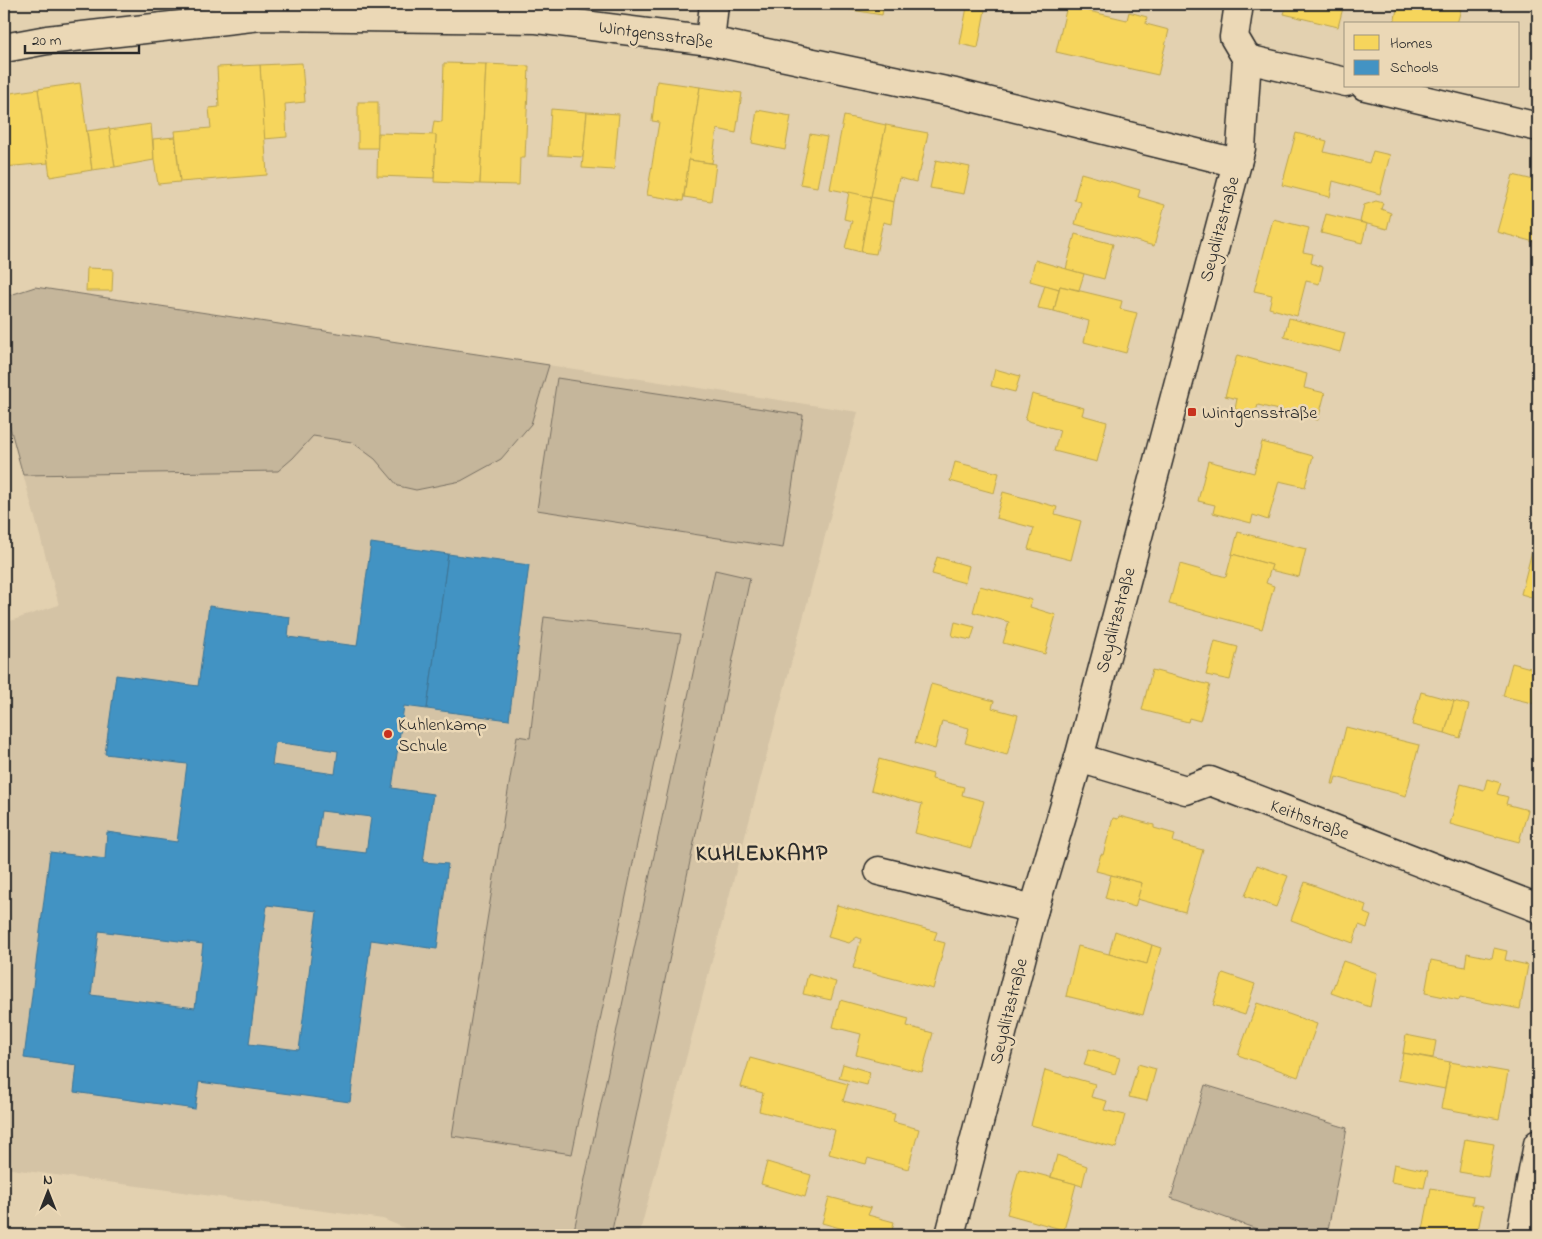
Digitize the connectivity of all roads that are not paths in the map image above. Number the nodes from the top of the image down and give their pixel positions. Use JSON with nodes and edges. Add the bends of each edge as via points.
{"nodes":[{"id":1,"x":714,"y":4,"type":"edge"},
{"id":2,"x":1239,"y":4,"type":"edge"},
{"id":3,"x":261,"y":10,"type":"edge"},
{"id":4,"x":710,"y":40,"type":"junction"},
{"id":5,"x":4,"y":48,"type":"edge"},
{"id":6,"x":1247,"y":59,"type":"junction"},
{"id":7,"x":1344,"y":82,"type":"edge"},
{"id":8,"x":1373,"y":88,"type":"edge"},
{"id":9,"x":1538,"y":127,"type":"edge"},
{"id":10,"x":1236,"y":163,"type":"junction"},
{"id":11,"x":1079,"y":758,"type":"junction"},
{"id":12,"x":880,"y":871,"type":"dead end"},
{"id":13,"x":1538,"y":908,"type":"edge"},
{"id":14,"x":1034,"y":909,"type":"junction"},
{"id":15,"x":1538,"y":1144,"type":"edge"},
{"id":16,"x":950,"y":1235,"type":"edge"},
{"id":17,"x":1521,"y":1235,"type":"edge"}],
"edges":[{"from":1,"to":4,"type":"street"},
{"from":2,"to":6,"type":"street","via":[[1234,37]]},
{"from":3,"to":4,"type":"street","name":"Wintgensstraße","via":[[537,19]]},
{"from":3,"to":5,"type":"street","name":"Wintgensstraße"},
{"from":4,"to":10,"type":"street","name":"Wintgensstraße","via":[[955,94]]},
{"from":6,"to":7,"type":"street"},
{"from":6,"to":10,"type":"street","name":"Seydlitzstraße","via":[[1241,148]]},
{"from":8,"to":9,"type":"street"},
{"from":10,"to":11,"type":"street","name":"Seydlitzstraße"},
{"from":11,"to":13,"type":"street","name":"Keithstraße","via":[[1186,790],[1210,781]]},
{"from":11,"to":14,"type":"street","name":"Seydlitzstraße"},
{"from":12,"to":14,"type":"street"},
{"from":14,"to":16,"type":"street","name":"Seydlitzstraße"},
{"from":15,"to":17,"type":"street"}]}
